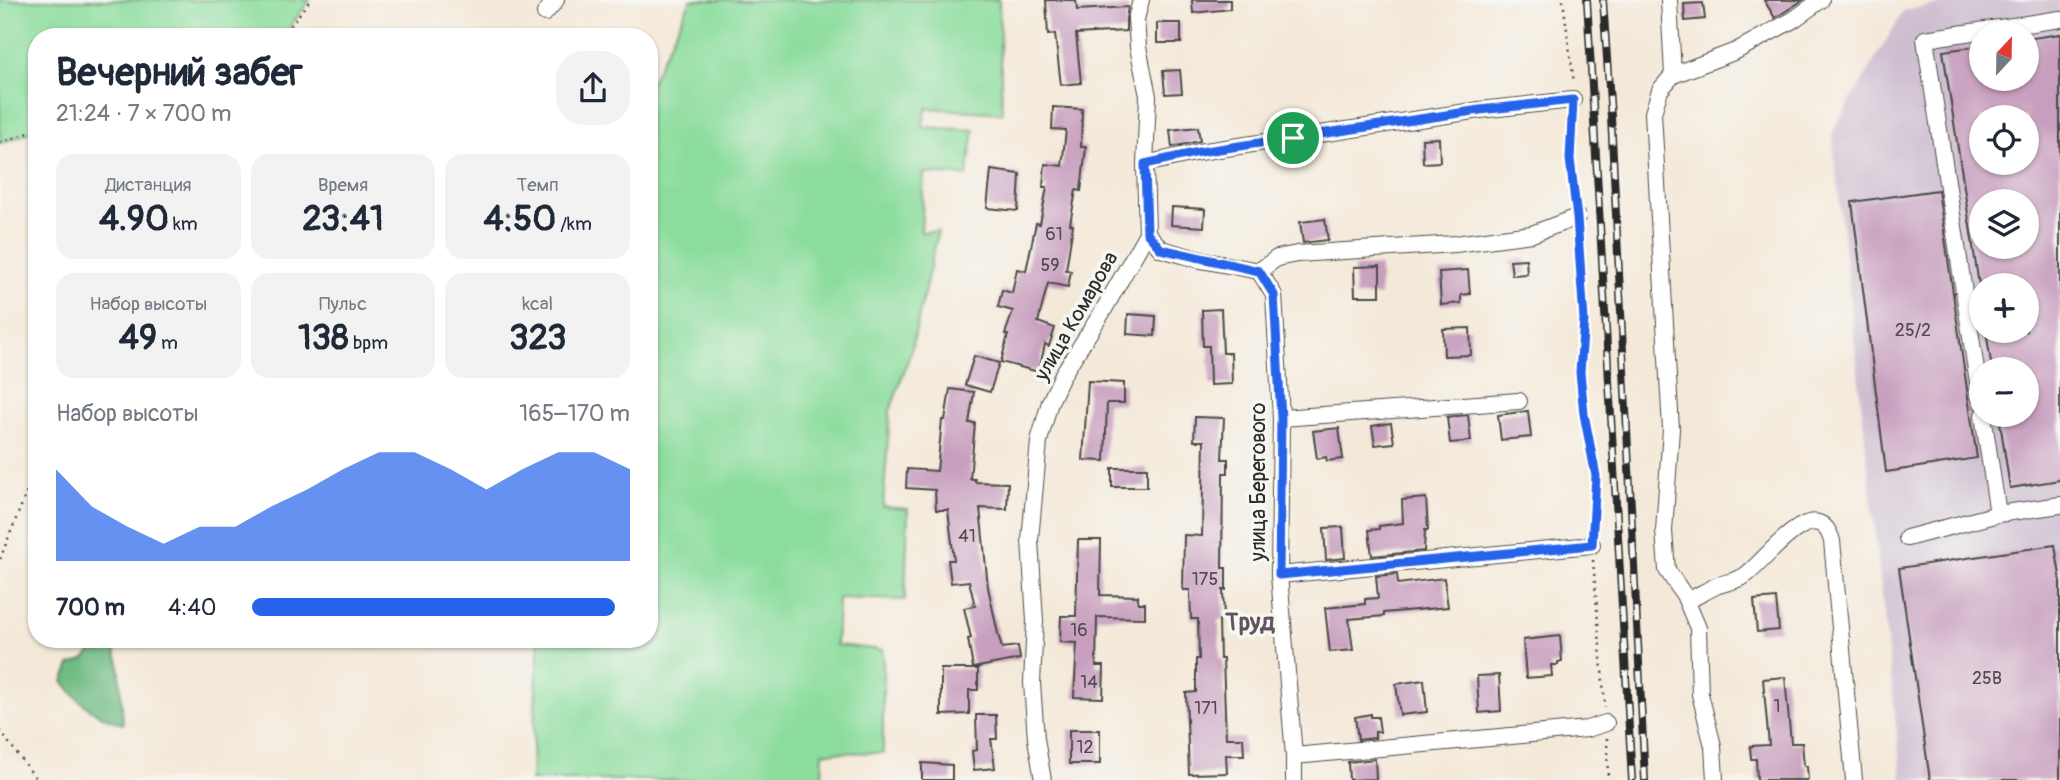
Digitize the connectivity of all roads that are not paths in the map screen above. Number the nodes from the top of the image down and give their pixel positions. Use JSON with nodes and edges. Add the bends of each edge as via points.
{"nodes":[{"id":1,"x":556,"y":0,"type":"edge"},
{"id":2,"x":1142,"y":0,"type":"edge"},
{"id":3,"x":1669,"y":0,"type":"edge"},
{"id":4,"x":1821,"y":0,"type":"edge"},
{"id":5,"x":545,"y":13,"type":"dead end"},
{"id":6,"x":2060,"y":19,"type":"edge"},
{"id":7,"x":1673,"y":75,"type":"junction"},
{"id":8,"x":1573,"y":100,"type":"road end"},
{"id":9,"x":1145,"y":164,"type":"junction"},
{"id":10,"x":1577,"y":218,"type":"road end"},
{"id":11,"x":1147,"y":233,"type":"junction"},
{"id":12,"x":1259,"y":271,"type":"junction"},
{"id":13,"x":1974,"y":357,"type":"edge"},
{"id":14,"x":1519,"y":401,"type":"dead end"},
{"id":15,"x":1281,"y":418,"type":"junction"},
{"id":16,"x":1985,"y":427,"type":"edge"},
{"id":17,"x":2060,"y":505,"type":"edge"},
{"id":18,"x":1998,"y":514,"type":"junction"},
{"id":19,"x":1907,"y":538,"type":"dead end"},
{"id":20,"x":1592,"y":545,"type":"road end"},
{"id":21,"x":1279,"y":575,"type":"junction"},
{"id":22,"x":1687,"y":601,"type":"junction"},
{"id":23,"x":1606,"y":723,"type":"road end"},
{"id":24,"x":1294,"y":756,"type":"junction"},
{"id":25,"x":1043,"y":780,"type":"edge"},
{"id":26,"x":1294,"y":780,"type":"edge"},
{"id":27,"x":1715,"y":780,"type":"edge"},
{"id":28,"x":1854,"y":780,"type":"edge"}],
"edges":[{"from":1,"to":5,"type":"street"},
{"from":2,"to":9,"type":"street","via":[[1136,19],[1149,96]]},
{"from":3,"to":7,"type":"street"},
{"from":4,"to":7,"type":"street","via":[[1735,51]]},
{"from":6,"to":13,"type":"street","via":[[1925,39]]},
{"from":7,"to":22,"type":"street","via":[[1660,90],[1653,113],[1671,429],[1664,531],[1667,570]]},
{"from":8,"to":9,"type":"street","via":[[1199,152]]},
{"from":9,"to":11,"type":"street"},
{"from":10,"to":12,"type":"street","via":[[1532,234],[1455,244],[1297,254],[1277,258]]},
{"from":11,"to":12,"type":"street","via":[[1161,249]]},
{"from":11,"to":25,"type":"street","name":"улица Комарова","via":[[1063,374],[1039,441],[1030,540],[1035,739]]},
{"from":12,"to":15,"type":"street","name":"улица Берегового","via":[[1274,295]]},
{"from":14,"to":15,"type":"street"},
{"from":15,"to":21,"type":"street","name":"улица Берегового"},
{"from":16,"to":18,"type":"street"},
{"from":17,"to":18,"type":"street"},
{"from":18,"to":19,"type":"street"},
{"from":20,"to":21,"type":"street"},
{"from":21,"to":24,"type":"street","name":"улица Берегового"},
{"from":22,"to":27,"type":"street","via":[[1698,628],[1700,694],[1713,746]]},
{"from":22,"to":28,"type":"street","via":[[1745,576],[1799,527],[1811,521],[1829,530]]},
{"from":23,"to":24,"type":"street","via":[[1587,729]]},
{"from":24,"to":26,"type":"street","name":"улица Берегового"}]}
